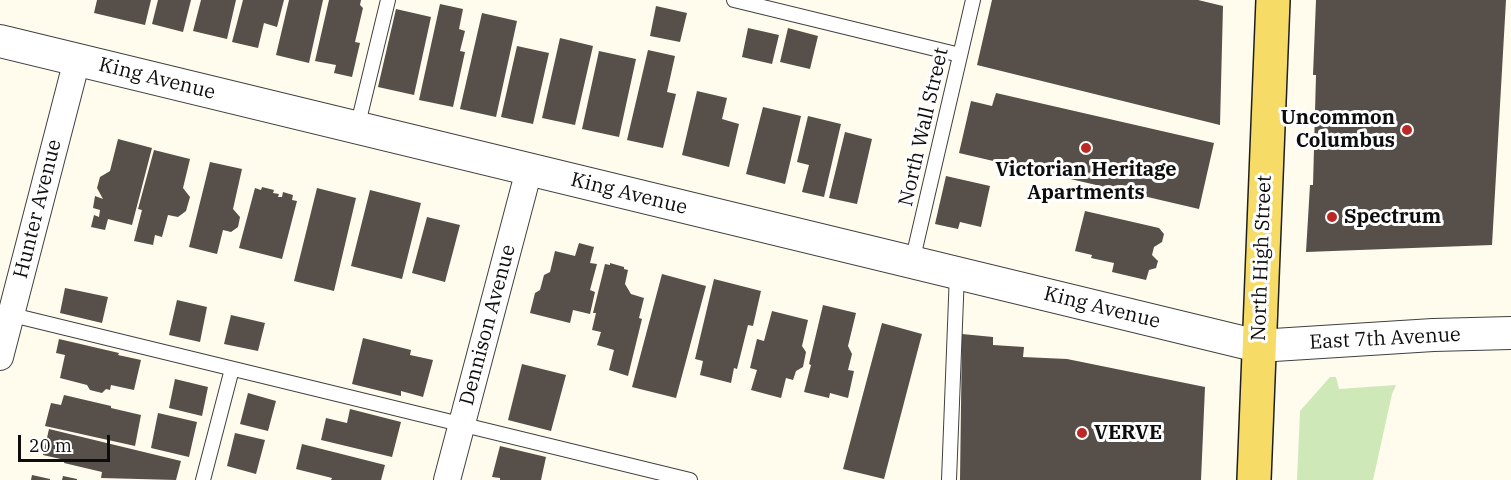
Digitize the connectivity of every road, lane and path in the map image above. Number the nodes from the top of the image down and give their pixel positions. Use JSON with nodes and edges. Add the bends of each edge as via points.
{"nodes":[{"id":1,"x":388,"y":0,"type":"edge"},
{"id":2,"x":734,"y":0,"type":"edge"},
{"id":3,"x":973,"y":0,"type":"edge"},
{"id":4,"x":1273,"y":0,"type":"edge"},
{"id":5,"x":0,"y":41,"type":"edge"},
{"id":6,"x":960,"y":55,"type":"junction"},
{"id":7,"x":77,"y":60,"type":"junction"},
{"id":8,"x":357,"y":128,"type":"junction"},
{"id":9,"x":529,"y":170,"type":"junction"},
{"id":10,"x":912,"y":262,"type":"junction"},
{"id":11,"x":957,"y":273,"type":"junction"},
{"id":12,"x":6,"y":313,"type":"edge"},
{"id":13,"x":1511,"y":333,"type":"edge"},
{"id":14,"x":1258,"y":346,"type":"junction"},
{"id":15,"x":0,"y":357,"type":"edge"},
{"id":16,"x":232,"y":369,"type":"junction"},
{"id":17,"x":461,"y":425,"type":"junction"},
{"id":18,"x":203,"y":480,"type":"edge"},
{"id":19,"x":447,"y":480,"type":"edge"},
{"id":20,"x":690,"y":480,"type":"edge"},
{"id":21,"x":949,"y":480,"type":"edge"},
{"id":22,"x":1254,"y":480,"type":"edge"}],
"edges":[{"from":1,"to":8,"type":"lane"},
{"from":2,"to":6,"type":"lane"},
{"from":3,"to":6,"type":"lane","name":"North Wall Street"},
{"from":4,"to":14,"type":"main road","name":"North High Street"},
{"from":5,"to":7,"type":"street","name":"King Avenue"},
{"from":6,"to":10,"type":"lane","name":"North Wall Street"},
{"from":7,"to":8,"type":"street","name":"King Avenue"},
{"from":7,"to":12,"type":"street","name":"Hunter Avenue"},
{"from":8,"to":9,"type":"street","name":"King Avenue"},
{"from":9,"to":10,"type":"street","name":"King Avenue"},
{"from":9,"to":17,"type":"street","name":"Dennison Avenue"},
{"from":10,"to":11,"type":"street","name":"King Avenue"},
{"from":11,"to":14,"type":"street","name":"King Avenue"},
{"from":11,"to":21,"type":"lane"},
{"from":12,"to":15,"type":"street","name":"Hunter Avenue"},
{"from":12,"to":16,"type":"lane"},
{"from":13,"to":14,"type":"street","name":"East 7th Avenue"},
{"from":14,"to":22,"type":"main road","name":"North High Street"},
{"from":16,"to":17,"type":"lane"},
{"from":16,"to":18,"type":"lane"},
{"from":17,"to":19,"type":"street","name":"Dennison Avenue"},
{"from":17,"to":20,"type":"lane"}]}
